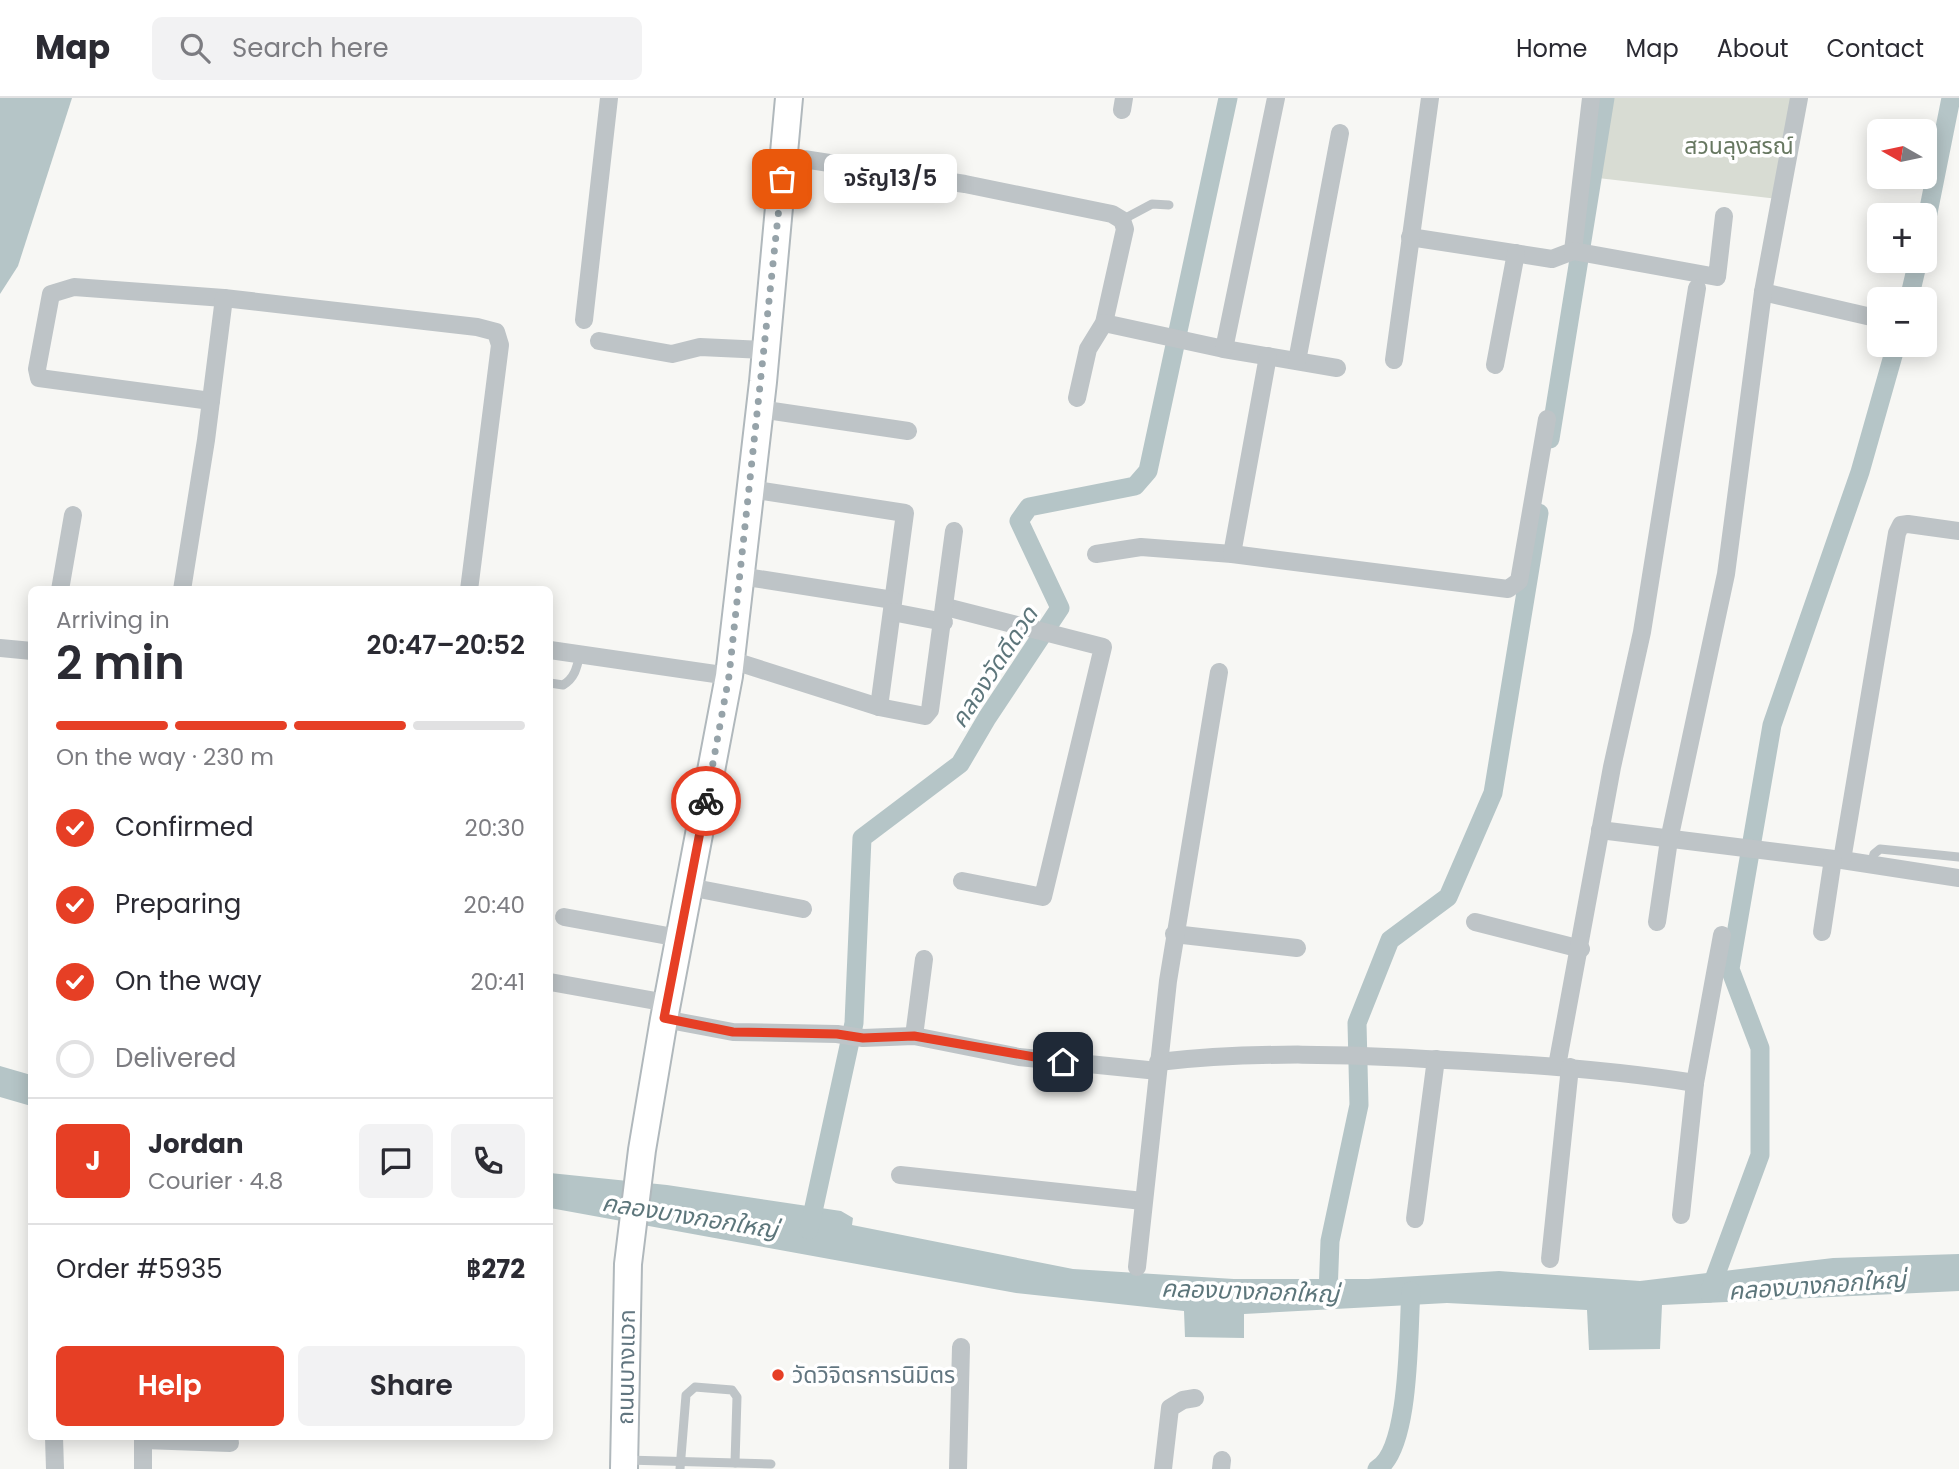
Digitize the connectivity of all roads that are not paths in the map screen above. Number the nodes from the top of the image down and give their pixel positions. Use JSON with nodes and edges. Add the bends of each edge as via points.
{"nodes":[{"id":1,"x":609,"y":98,"type":"edge"},
{"id":2,"x":780,"y":98,"type":"edge"},
{"id":3,"x":789,"y":98,"type":"edge"},
{"id":4,"x":1276,"y":98,"type":"edge"},
{"id":5,"x":1430,"y":98,"type":"edge"},
{"id":6,"x":1591,"y":98,"type":"edge"},
{"id":7,"x":1800,"y":98,"type":"edge"},
{"id":8,"x":1340,"y":133,"type":"dead end"},
{"id":9,"x":784,"y":156,"type":"junction"},
{"id":10,"x":1169,"y":205,"type":"dead end"},
{"id":11,"x":1724,"y":216,"type":"dead end"},
{"id":12,"x":1122,"y":220,"type":"junction"},
{"id":13,"x":1410,"y":237,"type":"junction"},
{"id":14,"x":1580,"y":252,"type":"junction"},
{"id":15,"x":1516,"y":253,"type":"junction"},
{"id":16,"x":1698,"y":288,"type":"dead end"},
{"id":17,"x":1763,"y":292,"type":"junction"},
{"id":18,"x":224,"y":298,"type":"junction"},
{"id":19,"x":1867,"y":316,"type":"edge"},
{"id":20,"x":584,"y":320,"type":"dead end"},
{"id":21,"x":1104,"y":323,"type":"junction"},
{"id":22,"x":599,"y":341,"type":"dead end"},
{"id":23,"x":1224,"y":349,"type":"junction"},
{"id":24,"x":766,"y":350,"type":"junction"},
{"id":25,"x":1268,"y":356,"type":"junction"},
{"id":26,"x":1394,"y":360,"type":"dead end"},
{"id":27,"x":1297,"y":361,"type":"junction"},
{"id":28,"x":1495,"y":365,"type":"dead end"},
{"id":29,"x":1337,"y":368,"type":"dead end"},
{"id":30,"x":1077,"y":398,"type":"dead end"},
{"id":31,"x":211,"y":401,"type":"junction"},
{"id":32,"x":760,"y":410,"type":"junction"},
{"id":33,"x":1548,"y":419,"type":"dead end"},
{"id":34,"x":908,"y":431,"type":"dead end"},
{"id":35,"x":750,"y":489,"type":"junction"},
{"id":36,"x":73,"y":515,"type":"dead end"},
{"id":37,"x":954,"y":531,"type":"dead end"},
{"id":38,"x":1959,"y":531,"type":"edge"},
{"id":39,"x":1096,"y":554,"type":"dead end"},
{"id":40,"x":1232,"y":555,"type":"junction"},
{"id":41,"x":740,"y":576,"type":"junction"},
{"id":42,"x":61,"y":586,"type":"edge"},
{"id":43,"x":182,"y":586,"type":"edge"},
{"id":44,"x":469,"y":586,"type":"edge"},
{"id":45,"x":893,"y":606,"type":"junction"},
{"id":46,"x":945,"y":615,"type":"junction"},
{"id":47,"x":0,"y":648,"type":"edge"},
{"id":48,"x":553,"y":650,"type":"edge"},
{"id":49,"x":28,"y":651,"type":"edge"},
{"id":50,"x":580,"y":654,"type":"junction"},
{"id":51,"x":730,"y":668,"type":"junction"},
{"id":52,"x":1219,"y":672,"type":"dead end"},
{"id":53,"x":553,"y":683,"type":"edge"},
{"id":54,"x":878,"y":707,"type":"junction"},
{"id":55,"x":1600,"y":830,"type":"junction"},
{"id":56,"x":1669,"y":839,"type":"junction"},
{"id":57,"x":1959,"y":857,"type":"edge"},
{"id":58,"x":1837,"y":859,"type":"junction"},
{"id":59,"x":1871,"y":865,"type":"junction"},
{"id":60,"x":1959,"y":878,"type":"edge"},
{"id":61,"x":962,"y":880,"type":"dead end"},
{"id":62,"x":689,"y":887,"type":"junction"},
{"id":63,"x":803,"y":908,"type":"dead end"},
{"id":64,"x":564,"y":917,"type":"dead end"},
{"id":65,"x":1475,"y":922,"type":"dead end"},
{"id":66,"x":1657,"y":922,"type":"dead end"},
{"id":67,"x":1822,"y":932,"type":"dead end"},
{"id":68,"x":1174,"y":934,"type":"junction"},
{"id":69,"x":1721,"y":934,"type":"dead end"},
{"id":70,"x":679,"y":938,"type":"junction"},
{"id":71,"x":1297,"y":948,"type":"dead end"},
{"id":72,"x":1581,"y":949,"type":"junction"},
{"id":73,"x":924,"y":959,"type":"dead end"},
{"id":74,"x":553,"y":983,"type":"edge"},
{"id":75,"x":666,"y":1011,"type":"junction"},
{"id":76,"x":914,"y":1036,"type":"junction"},
{"id":77,"x":1436,"y":1059,"type":"junction"},
{"id":78,"x":1158,"y":1066,"type":"junction"},
{"id":79,"x":1564,"y":1067,"type":"junction"},
{"id":80,"x":1695,"y":1083,"type":"junction"},
{"id":81,"x":900,"y":1175,"type":"dead end"},
{"id":82,"x":1143,"y":1201,"type":"junction"},
{"id":83,"x":1681,"y":1215,"type":"dead end"},
{"id":84,"x":1415,"y":1219,"type":"dead end"},
{"id":85,"x":1550,"y":1259,"type":"dead end"},
{"id":86,"x":1137,"y":1267,"type":"dead end"},
{"id":87,"x":961,"y":1347,"type":"dead end"},
{"id":88,"x":1195,"y":1398,"type":"dead end"},
{"id":89,"x":54,"y":1440,"type":"edge"},
{"id":90,"x":143,"y":1440,"type":"edge"},
{"id":91,"x":178,"y":1440,"type":"edge"},
{"id":92,"x":230,"y":1443,"type":"dead end"},
{"id":93,"x":734,"y":1463,"type":"junction"},
{"id":94,"x":624,"y":1464,"type":"edge"},
{"id":95,"x":771,"y":1464,"type":"dead end"},
{"id":96,"x":680,"y":1465,"type":"edge"},
{"id":97,"x":55,"y":1469,"type":"edge"},
{"id":98,"x":143,"y":1469,"type":"edge"},
{"id":99,"x":958,"y":1469,"type":"edge"},
{"id":100,"x":1163,"y":1469,"type":"edge"}],
"edges":[{"from":1,"to":20,"type":"street"},
{"from":2,"to":3,"type":"street"},
{"from":3,"to":9,"type":"main road","name":"ถนนบางแวก"},
{"from":4,"to":23,"type":"street"},
{"from":5,"to":13,"type":"street"},
{"from":6,"to":14,"type":"street"},
{"from":7,"to":17,"type":"street"},
{"from":8,"to":27,"type":"street"},
{"from":9,"to":12,"type":"street","via":[[992,189],[1112,214]]},
{"from":9,"to":24,"type":"main road","name":"ถนนบางแวก"},
{"from":10,"to":12,"type":"lane","via":[[1152,204]]},
{"from":11,"to":14,"type":"street","via":[[1717,277]]},
{"from":12,"to":21,"type":"street","via":[[1125,229]]},
{"from":13,"to":15,"type":"street"},
{"from":13,"to":26,"type":"street"},
{"from":14,"to":15,"type":"street","via":[[1552,259]]},
{"from":15,"to":28,"type":"street"},
{"from":16,"to":55,"type":"street","via":[[1642,632]]},
{"from":17,"to":19,"type":"street"},
{"from":17,"to":56,"type":"street","via":[[1726,573]]},
{"from":18,"to":31,"type":"street"},
{"from":18,"to":31,"type":"street","via":[[74,287],[56,290],[48,302],[37,369],[39,378],[47,381]]},
{"from":18,"to":44,"type":"street","via":[[496,332],[499,345]]},
{"from":21,"to":23,"type":"street"},
{"from":21,"to":30,"type":"street","via":[[1088,349]]},
{"from":22,"to":24,"type":"street","via":[[672,354],[700,346]]},
{"from":23,"to":25,"type":"street"},
{"from":24,"to":32,"type":"main road","name":"ถนนบางแวก"},
{"from":25,"to":27,"type":"street"},
{"from":25,"to":40,"type":"street"},
{"from":27,"to":29,"type":"street"},
{"from":31,"to":43,"type":"street"},
{"from":32,"to":34,"type":"street"},
{"from":32,"to":35,"type":"main road","name":"ถนนบางแวก"},
{"from":33,"to":40,"type":"street","via":[[1519,581],[1508,589]]},
{"from":35,"to":41,"type":"main road","name":"ถนนบางแวก"},
{"from":35,"to":45,"type":"street","via":[[905,513]]},
{"from":36,"to":42,"type":"street"},
{"from":37,"to":46,"type":"street"},
{"from":38,"to":58,"type":"street","via":[[1908,524],[1897,533]]},
{"from":39,"to":40,"type":"street","via":[[1141,547]]},
{"from":41,"to":45,"type":"street"},
{"from":41,"to":51,"type":"main road","name":"ถนนบางแวก"},
{"from":45,"to":46,"type":"street"},
{"from":45,"to":54,"type":"street"},
{"from":46,"to":54,"type":"street","via":[[930,710],[918,716]]},
{"from":46,"to":61,"type":"street","via":[[1103,647],[1043,898]]},
{"from":47,"to":49,"type":"street"},
{"from":48,"to":50,"type":"street"},
{"from":50,"to":51,"type":"street"},
{"from":50,"to":53,"type":"lane","via":[[574,676],[563,685]]},
{"from":51,"to":54,"type":"street"},
{"from":51,"to":62,"type":"main road","name":"ถนนบางแวก"},
{"from":52,"to":68,"type":"street"},
{"from":55,"to":56,"type":"street"},
{"from":55,"to":72,"type":"street"},
{"from":56,"to":58,"type":"street"},
{"from":56,"to":66,"type":"street"},
{"from":57,"to":59,"type":"lane","via":[[1880,849]]},
{"from":58,"to":59,"type":"street"},
{"from":58,"to":67,"type":"street"},
{"from":59,"to":60,"type":"street"},
{"from":62,"to":63,"type":"street"},
{"from":62,"to":70,"type":"main road","name":"ถนนบางแวก"},
{"from":64,"to":70,"type":"street"},
{"from":65,"to":72,"type":"street"},
{"from":68,"to":71,"type":"street"},
{"from":68,"to":78,"type":"street"},
{"from":69,"to":80,"type":"street"},
{"from":70,"to":75,"type":"main road","name":"ถนนบางแวก"},
{"from":72,"to":79,"type":"street"},
{"from":73,"to":76,"type":"street"},
{"from":74,"to":75,"type":"street"},
{"from":75,"to":76,"type":"street","via":[[733,1032]]},
{"from":75,"to":94,"type":"main road","name":"ถนนบางแวก","via":[[628,1264]]},
{"from":76,"to":78,"type":"street","via":[[1019,1057]]},
{"from":77,"to":78,"type":"street","via":[[1328,1054],[1199,1057]]},
{"from":77,"to":79,"type":"street"},
{"from":77,"to":84,"type":"street"},
{"from":78,"to":82,"type":"street"},
{"from":79,"to":80,"type":"street"},
{"from":79,"to":85,"type":"street"},
{"from":80,"to":83,"type":"street"},
{"from":81,"to":82,"type":"street"},
{"from":82,"to":86,"type":"street"},
{"from":87,"to":99,"type":"street"},
{"from":88,"to":100,"type":"street","via":[[1170,1408]]},
{"from":89,"to":97,"type":"street"},
{"from":90,"to":98,"type":"street"},
{"from":91,"to":92,"type":"street"},
{"from":93,"to":95,"type":"lane"},
{"from":93,"to":96,"type":"lane"},
{"from":93,"to":96,"type":"lane","via":[[737,1397],[732,1390],[695,1387],[687,1395]]},
{"from":94,"to":96,"type":"lane"}]}
